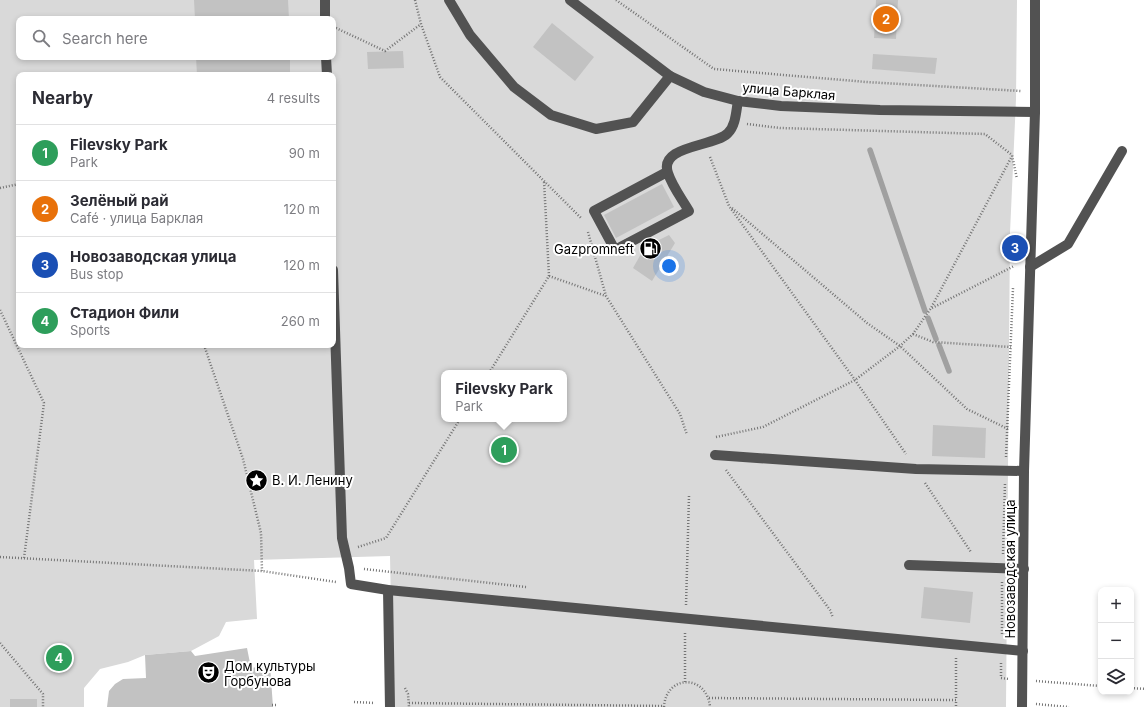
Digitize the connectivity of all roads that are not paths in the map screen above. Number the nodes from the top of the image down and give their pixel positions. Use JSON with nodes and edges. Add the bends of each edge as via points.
{"nodes":[{"id":1,"x":325,"y":0,"type":"edge"},
{"id":2,"x":449,"y":0,"type":"edge"},
{"id":3,"x":570,"y":0,"type":"edge"},
{"id":4,"x":1035,"y":0,"type":"edge"},
{"id":5,"x":325,"y":16,"type":"edge"},
{"id":6,"x":326,"y":60,"type":"edge"},
{"id":7,"x":327,"y":72,"type":"edge"},
{"id":8,"x":670,"y":76,"type":"junction"},
{"id":9,"x":738,"y":101,"type":"junction"},
{"id":10,"x":1035,"y":112,"type":"junction"},
{"id":11,"x":1122,"y":151,"type":"dead end"},
{"id":12,"x":667,"y":172,"type":"junction"},
{"id":13,"x":1030,"y":267,"type":"junction"},
{"id":14,"x":336,"y":348,"type":"edge"},
{"id":15,"x":715,"y":455,"type":"road end"},
{"id":16,"x":1024,"y":471,"type":"junction"},
{"id":17,"x":909,"y":565,"type":"dead end"},
{"id":18,"x":1024,"y":569,"type":"junction"},
{"id":19,"x":388,"y":590,"type":"junction"},
{"id":20,"x":1023,"y":651,"type":"junction"},
{"id":21,"x":1022,"y":704,"type":"edge"},
{"id":22,"x":390,"y":705,"type":"edge"}],
"edges":[{"from":1,"to":5,"type":"street"},
{"from":2,"to":8,"type":"street","via":[[470,35],[514,87],[551,115],[596,129],[632,122]]},
{"from":3,"to":8,"type":"street","name":"улица Барклая"},
{"from":4,"to":10,"type":"street","name":"Новозаводская улица"},
{"from":6,"to":7,"type":"street"},
{"from":8,"to":9,"type":"street","name":"улица Барклая","via":[[704,92]]},
{"from":9,"to":10,"type":"street","name":"улица Барклая","via":[[780,106],[865,110]]},
{"from":9,"to":12,"type":"street","via":[[734,123],[728,133],[720,139],[673,154],[668,161]]},
{"from":10,"to":13,"type":"street","name":"Новозаводская улица"},
{"from":11,"to":13,"type":"street","via":[[1068,244]]},
{"from":12,"to":12,"type":"street","via":[[689,211],[615,250],[594,211]]},
{"from":13,"to":16,"type":"street","name":"Новозаводская улица"},
{"from":14,"to":19,"type":"street","via":[[342,538],[350,584]]},
{"from":15,"to":16,"type":"street","via":[[916,470]]},
{"from":16,"to":18,"type":"street","name":"Новозаводская улица"},
{"from":17,"to":18,"type":"street"},
{"from":18,"to":20,"type":"street","name":"Новозаводская улица"},
{"from":19,"to":20,"type":"street"},
{"from":19,"to":22,"type":"street"},
{"from":20,"to":21,"type":"street","name":"Новозаводская улица"}]}
